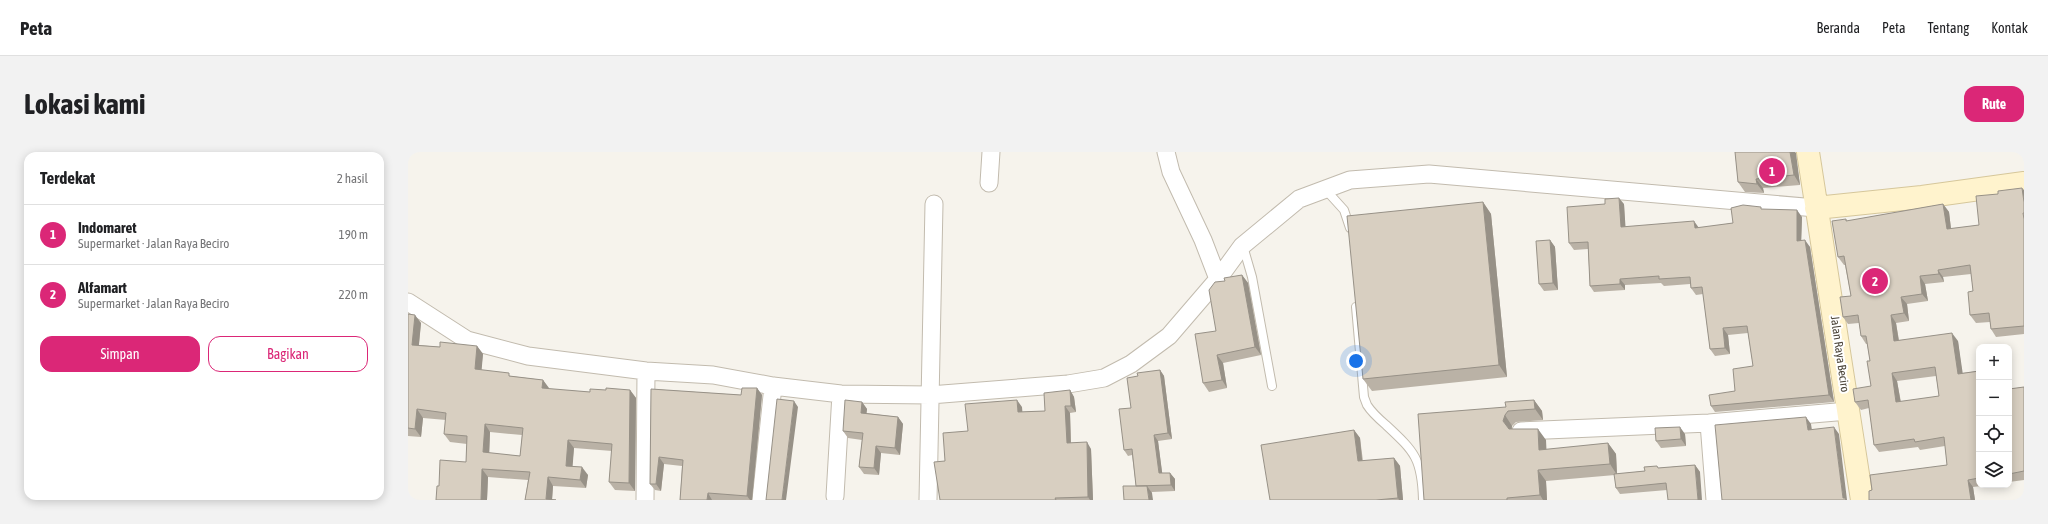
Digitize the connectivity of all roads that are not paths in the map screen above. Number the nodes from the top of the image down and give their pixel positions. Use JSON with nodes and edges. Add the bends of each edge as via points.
{"nodes":[{"id":1,"x":991,"y":152,"type":"edge"},
{"id":2,"x":1166,"y":152,"type":"edge"},
{"id":3,"x":1808,"y":152,"type":"edge"},
{"id":4,"x":989,"y":182,"type":"dead end"},
{"id":5,"x":2024,"y":184,"type":"edge"},
{"id":6,"x":1325,"y":189,"type":"junction"},
{"id":7,"x":934,"y":204,"type":"dead end"},
{"id":8,"x":1816,"y":208,"type":"junction"},
{"id":9,"x":1351,"y":235,"type":"edge"},
{"id":10,"x":1242,"y":246,"type":"junction"},
{"id":11,"x":1218,"y":280,"type":"junction"},
{"id":12,"x":1356,"y":295,"type":"edge"},
{"id":13,"x":408,"y":302,"type":"edge"},
{"id":14,"x":646,"y":371,"type":"junction"},
{"id":15,"x":773,"y":386,"type":"junction"},
{"id":16,"x":1272,"y":386,"type":"dead end"},
{"id":17,"x":841,"y":394,"type":"junction"},
{"id":18,"x":930,"y":395,"type":"junction"},
{"id":19,"x":1848,"y":410,"type":"junction"},
{"id":20,"x":1709,"y":423,"type":"junction"},
{"id":21,"x":1520,"y":431,"type":"edge"},
{"id":22,"x":835,"y":496,"type":"dead end"},
{"id":23,"x":645,"y":500,"type":"edge"},
{"id":24,"x":761,"y":500,"type":"edge"},
{"id":25,"x":928,"y":500,"type":"edge"},
{"id":26,"x":1423,"y":500,"type":"edge"},
{"id":27,"x":1715,"y":500,"type":"edge"},
{"id":28,"x":1862,"y":500,"type":"edge"}],
"edges":[{"from":1,"to":4,"type":"street"},
{"from":2,"to":11,"type":"street","via":[[1171,172]]},
{"from":3,"to":8,"type":"street","name":"Jalan Raya Beciro"},
{"from":5,"to":8,"type":"street"},
{"from":6,"to":8,"type":"street","via":[[1350,180],[1429,174]]},
{"from":6,"to":9,"type":"lane","via":[[1344,210]]},
{"from":6,"to":10,"type":"street","via":[[1299,199]]},
{"from":7,"to":18,"type":"street"},
{"from":8,"to":19,"type":"street","name":"Jalan Raya Beciro"},
{"from":10,"to":11,"type":"street"},
{"from":10,"to":16,"type":"lane","via":[[1252,277]]},
{"from":11,"to":18,"type":"street","via":[[1169,336],[1131,364],[1104,378],[1068,384]]},
{"from":12,"to":26,"type":"lane","via":[[1364,397],[1367,405],[1413,452],[1419,463]]},
{"from":13,"to":14,"type":"street","via":[[467,340],[528,356]]},
{"from":14,"to":15,"type":"street","via":[[713,375]]},
{"from":14,"to":23,"type":"street"},
{"from":15,"to":17,"type":"street"},
{"from":15,"to":24,"type":"street"},
{"from":17,"to":18,"type":"street"},
{"from":17,"to":22,"type":"street"},
{"from":18,"to":25,"type":"street"},
{"from":19,"to":20,"type":"street"},
{"from":19,"to":28,"type":"street","name":"Jalan Raya Beciro"},
{"from":20,"to":21,"type":"street"},
{"from":20,"to":27,"type":"street"}]}
